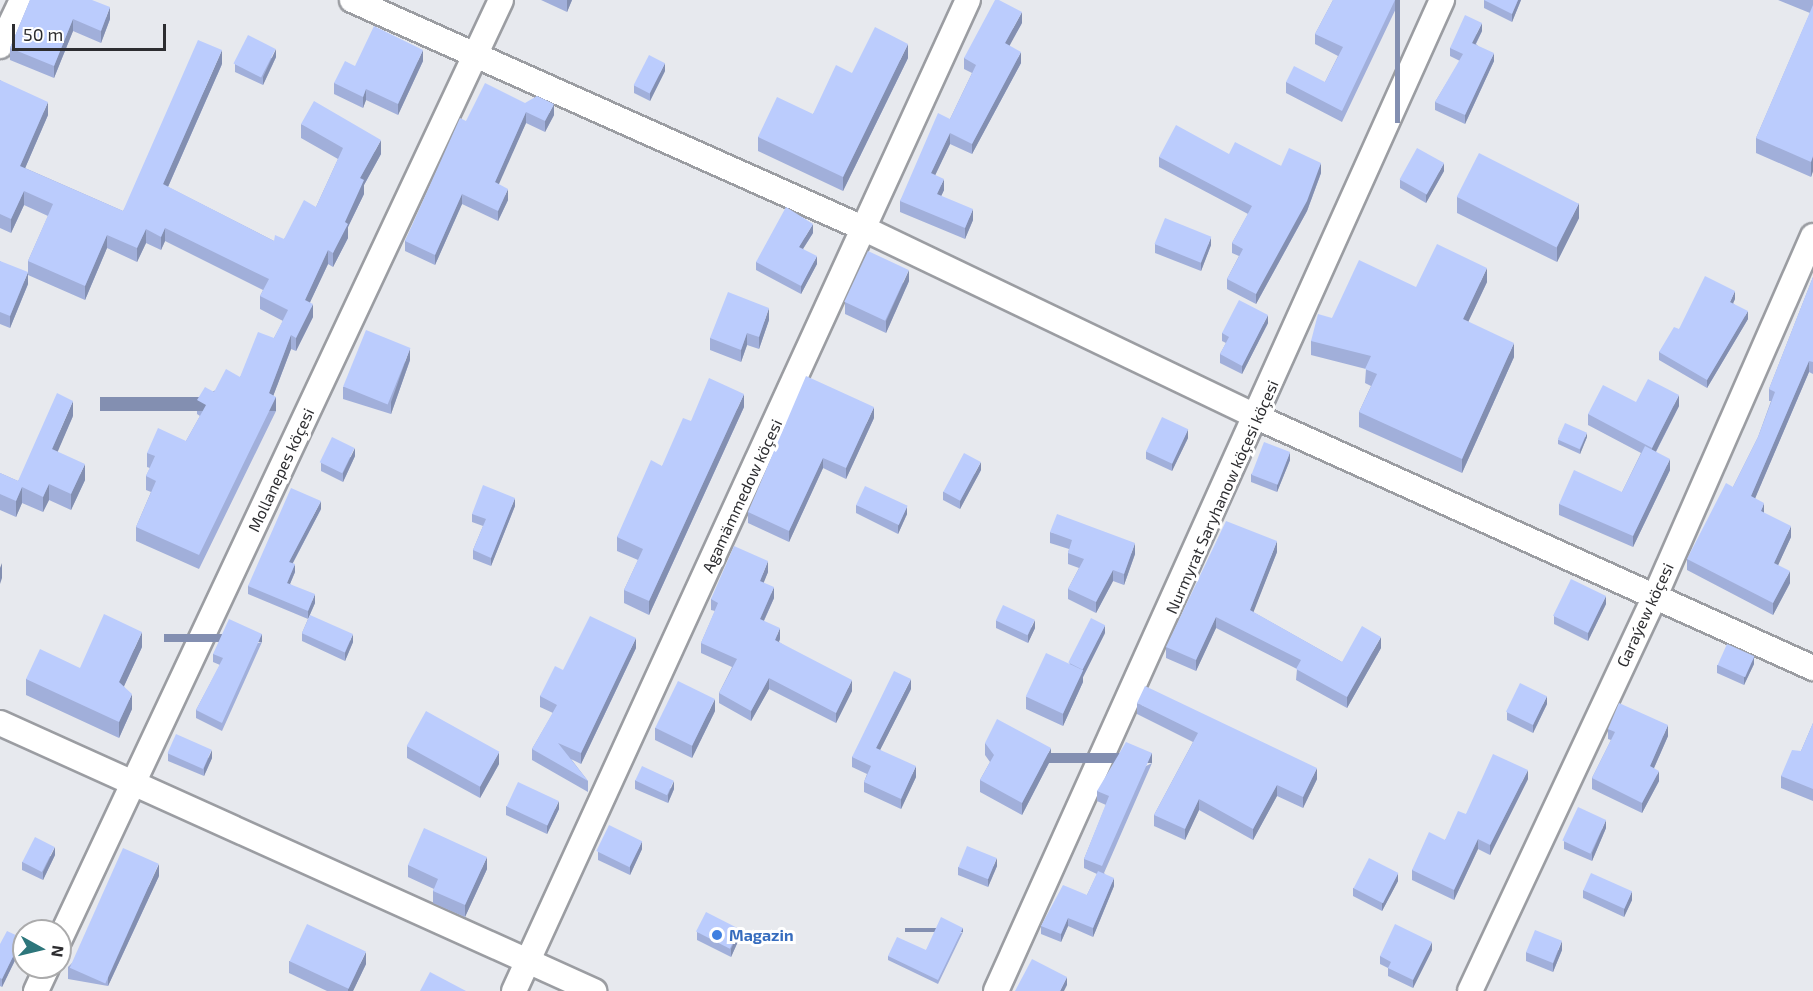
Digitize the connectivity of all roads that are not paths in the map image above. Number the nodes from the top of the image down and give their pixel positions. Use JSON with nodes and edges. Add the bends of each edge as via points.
{"nodes":[{"id":1,"x":22,"y":0,"type":"edge"},
{"id":2,"x":352,"y":0,"type":"edge"},
{"id":3,"x":501,"y":0,"type":"edge"},
{"id":4,"x":968,"y":0,"type":"edge"},
{"id":5,"x":1442,"y":0,"type":"edge"},
{"id":6,"x":0,"y":46,"type":"edge"},
{"id":7,"x":477,"y":55,"type":"junction"},
{"id":8,"x":865,"y":229,"type":"junction"},
{"id":9,"x":1813,"y":236,"type":"edge"},
{"id":10,"x":1259,"y":418,"type":"junction"},
{"id":11,"x":1655,"y":596,"type":"junction"},
{"id":12,"x":1813,"y":668,"type":"edge"},
{"id":13,"x":0,"y":723,"type":"edge"},
{"id":14,"x":132,"y":783,"type":"junction"},
{"id":15,"x":69,"y":919,"type":"edge"},
{"id":16,"x":527,"y":962,"type":"junction"},
{"id":17,"x":514,"y":991,"type":"edge"},
{"id":18,"x":594,"y":991,"type":"edge"},
{"id":19,"x":996,"y":991,"type":"edge"},
{"id":20,"x":1470,"y":991,"type":"edge"}],
"edges":[{"from":1,"to":6,"type":"street"},
{"from":2,"to":7,"type":"street"},
{"from":3,"to":7,"type":"street","name":"Mollanepes köçesi"},
{"from":4,"to":8,"type":"street","name":"Agamämmedow köçesi"},
{"from":5,"to":10,"type":"street","name":"Nurmyrat Saryhanow köçesi köçesi"},
{"from":7,"to":8,"type":"street"},
{"from":7,"to":14,"type":"street","name":"Mollanepes köçesi"},
{"from":8,"to":10,"type":"street"},
{"from":8,"to":16,"type":"street","name":"Agamämmedow köçesi"},
{"from":9,"to":11,"type":"street","name":"Garaýew köçesi"},
{"from":10,"to":11,"type":"street"},
{"from":10,"to":19,"type":"street","name":"Nurmyrat Saryhanow köçesi köçesi"},
{"from":11,"to":12,"type":"street"},
{"from":11,"to":20,"type":"street","name":"Garaýew köçesi"},
{"from":13,"to":14,"type":"street"},
{"from":14,"to":15,"type":"street","name":"Mollanepes köçesi"},
{"from":14,"to":16,"type":"street"},
{"from":16,"to":17,"type":"street","name":"Agamämmedow köçesi"},
{"from":16,"to":18,"type":"street"}]}
